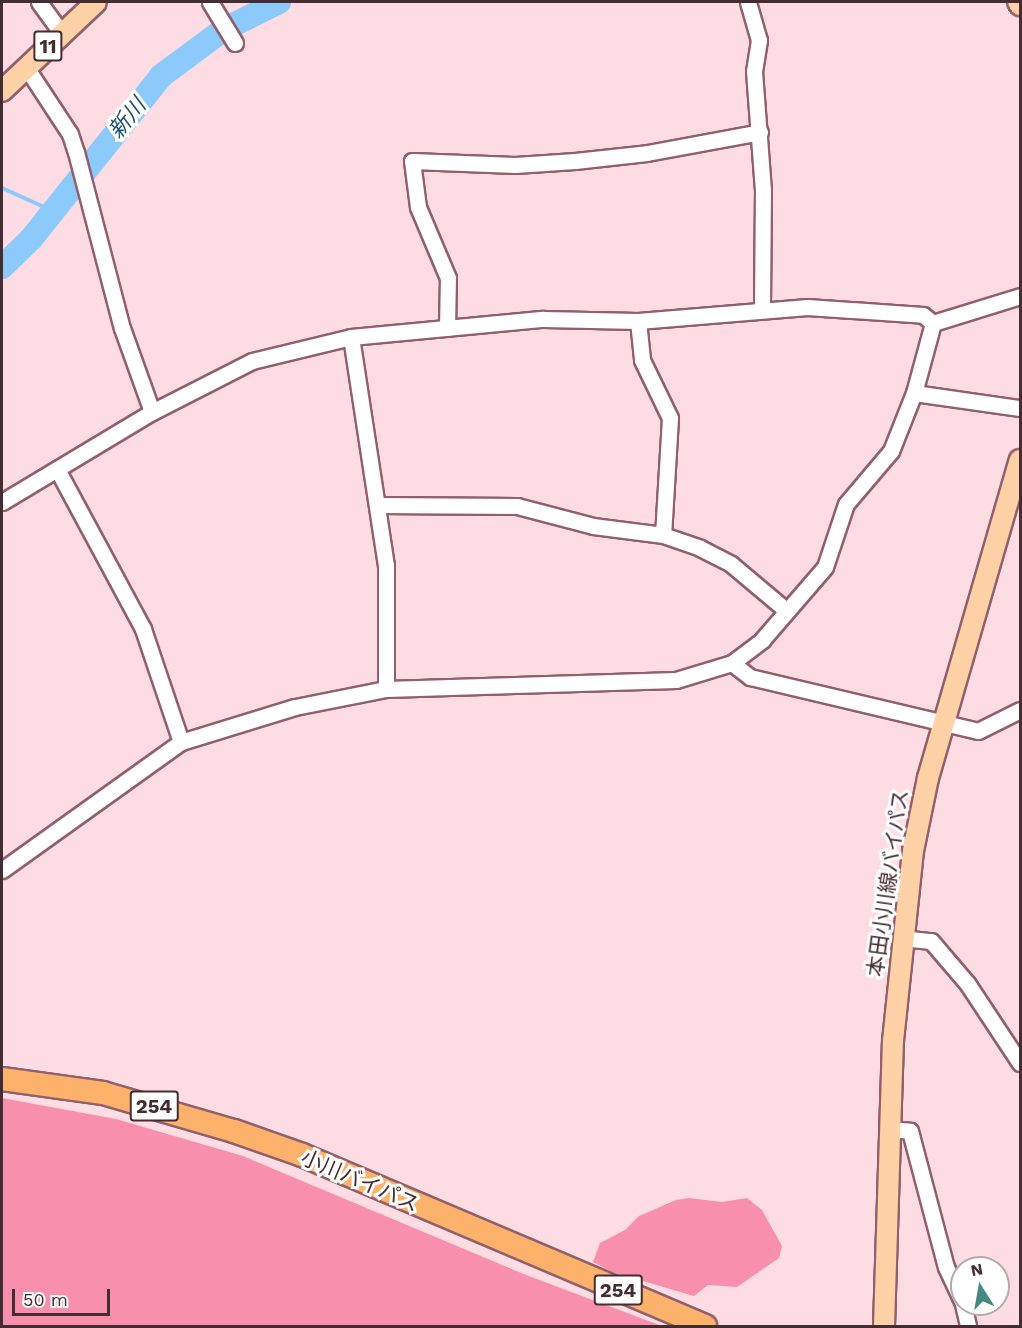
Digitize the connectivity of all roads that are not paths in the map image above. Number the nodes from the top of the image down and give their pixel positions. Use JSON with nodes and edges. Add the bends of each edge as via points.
{"nodes":[{"id":1,"x":39,"y":2,"type":"edge"},
{"id":2,"x":96,"y":2,"type":"edge"},
{"id":3,"x":748,"y":2,"type":"edge"},
{"id":4,"x":214,"y":7,"type":"edge"},
{"id":5,"x":62,"y":34,"type":"junction"},
{"id":6,"x":235,"y":43,"type":"dead end"},
{"id":7,"x":26,"y":67,"type":"junction"},
{"id":8,"x":2,"y":91,"type":"edge"},
{"id":9,"x":760,"y":132,"type":"junction"},
{"id":10,"x":1020,"y":296,"type":"edge"},
{"id":11,"x":762,"y":310,"type":"junction"},
{"id":12,"x":638,"y":321,"type":"junction"},
{"id":13,"x":933,"y":322,"type":"junction"},
{"id":14,"x":447,"y":328,"type":"junction"},
{"id":15,"x":351,"y":337,"type":"junction"},
{"id":16,"x":914,"y":393,"type":"junction"},
{"id":17,"x":1020,"y":408,"type":"edge"},
{"id":18,"x":152,"y":412,"type":"junction"},
{"id":19,"x":1020,"y":460,"type":"edge"},
{"id":20,"x":57,"y":469,"type":"junction"},
{"id":21,"x":2,"y":502,"type":"edge"},
{"id":22,"x":377,"y":505,"type":"junction"},
{"id":23,"x":663,"y":535,"type":"junction"},
{"id":24,"x":787,"y":611,"type":"junction"},
{"id":25,"x":732,"y":663,"type":"junction"},
{"id":26,"x":386,"y":689,"type":"junction"},
{"id":27,"x":1020,"y":710,"type":"edge"},
{"id":28,"x":944,"y":723,"type":"junction"},
{"id":29,"x":181,"y":742,"type":"junction"},
{"id":30,"x":2,"y":870,"type":"edge"},
{"id":31,"x":901,"y":938,"type":"junction"},
{"id":32,"x":1020,"y":1063,"type":"edge"},
{"id":33,"x":2,"y":1079,"type":"edge"},
{"id":34,"x":889,"y":1129,"type":"junction"},
{"id":35,"x":950,"y":1276,"type":"edge"},
{"id":36,"x":705,"y":1326,"type":"edge"},
{"id":37,"x":884,"y":1326,"type":"edge"}],
"edges":[{"from":1,"to":5,"type":"street"},
{"from":2,"to":5,"type":"main road","number":"11"},
{"from":3,"to":9,"type":"street","via":[[759,40],[754,71]]},
{"from":4,"to":6,"type":"street"},
{"from":5,"to":7,"type":"main road","number":"11"},
{"from":7,"to":8,"type":"main road","number":"11"},
{"from":7,"to":18,"type":"street","via":[[70,134],[115,288],[122,328]]},
{"from":9,"to":11,"type":"street"},
{"from":9,"to":14,"type":"street","via":[[647,153],[575,161],[515,165],[412,161],[418,207],[448,278]]},
{"from":10,"to":13,"type":"street"},
{"from":11,"to":12,"type":"street"},
{"from":11,"to":13,"type":"street","via":[[807,307],[923,315]]},
{"from":12,"to":14,"type":"street","via":[[543,320]]},
{"from":12,"to":23,"type":"street","via":[[642,360],[670,418]]},
{"from":13,"to":16,"type":"street"},
{"from":14,"to":15,"type":"street"},
{"from":15,"to":18,"type":"street","via":[[252,361]]},
{"from":15,"to":22,"type":"street"},
{"from":16,"to":17,"type":"street"},
{"from":16,"to":24,"type":"street","via":[[891,451],[846,504],[825,567]]},
{"from":18,"to":20,"type":"street"},
{"from":19,"to":28,"type":"main road","name":"本田小川線バイパス"},
{"from":20,"to":21,"type":"street"},
{"from":20,"to":29,"type":"street","via":[[143,629]]},
{"from":22,"to":23,"type":"street","via":[[517,506],[593,526]]},
{"from":22,"to":26,"type":"street","via":[[386,565]]},
{"from":23,"to":24,"type":"street","via":[[731,564]]},
{"from":24,"to":25,"type":"street","via":[[762,640]]},
{"from":25,"to":26,"type":"street","via":[[676,680]]},
{"from":25,"to":28,"type":"street","via":[[750,677]]},
{"from":26,"to":29,"type":"street","via":[[295,707]]},
{"from":27,"to":28,"type":"street","via":[[978,731]]},
{"from":28,"to":31,"type":"main road","name":"本田小川線バイパス","via":[[913,851]]},
{"from":29,"to":30,"type":"street"},
{"from":31,"to":32,"type":"street","via":[[931,941],[967,982]]},
{"from":31,"to":34,"type":"main road","name":"本田小川線バイパス"},
{"from":33,"to":36,"type":"highway","name":"小川バイパス","number":"254","via":[[103,1093],[234,1131],[302,1155]]},
{"from":34,"to":35,"type":"street","via":[[909,1131]]},
{"from":34,"to":37,"type":"main road","name":"本田小川線バイパス"}]}
